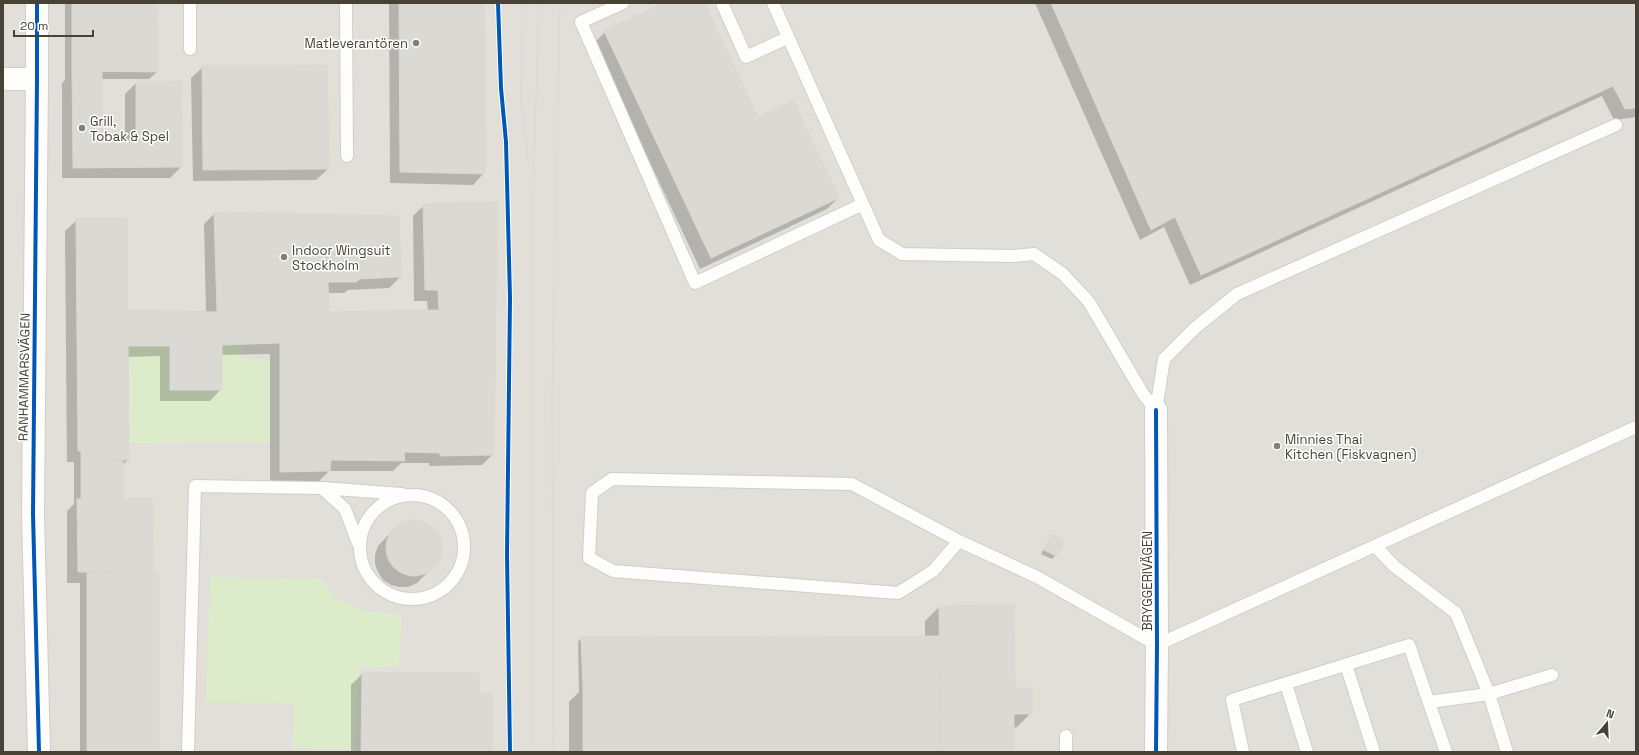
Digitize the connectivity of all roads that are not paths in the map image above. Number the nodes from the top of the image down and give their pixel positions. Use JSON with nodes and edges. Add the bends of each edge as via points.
{"nodes":[{"id":1,"x":37,"y":3,"type":"edge"},
{"id":2,"x":190,"y":3,"type":"edge"},
{"id":3,"x":346,"y":3,"type":"edge"},
{"id":4,"x":623,"y":3,"type":"edge"},
{"id":5,"x":722,"y":3,"type":"edge"},
{"id":6,"x":772,"y":3,"type":"edge"},
{"id":7,"x":787,"y":38,"type":"junction"},
{"id":8,"x":190,"y":49,"type":"dead end"},
{"id":9,"x":3,"y":79,"type":"edge"},
{"id":10,"x":37,"y":79,"type":"junction"},
{"id":11,"x":1616,"y":125,"type":"dead end"},
{"id":12,"x":347,"y":156,"type":"dead end"},
{"id":13,"x":863,"y":204,"type":"junction"},
{"id":14,"x":1156,"y":410,"type":"junction"},
{"id":15,"x":1636,"y":427,"type":"edge"},
{"id":16,"x":322,"y":488,"type":"junction"},
{"id":17,"x":409,"y":494,"type":"junction"},
{"id":18,"x":959,"y":541,"type":"junction"},
{"id":19,"x":1375,"y":546,"type":"junction"},
{"id":20,"x":360,"y":548,"type":"junction"},
{"id":21,"x":1158,"y":645,"type":"junction"},
{"id":22,"x":1346,"y":665,"type":"junction"},
{"id":23,"x":1552,"y":675,"type":"dead end"},
{"id":24,"x":1286,"y":684,"type":"junction"},
{"id":25,"x":1489,"y":694,"type":"junction"},
{"id":26,"x":1429,"y":702,"type":"junction"},
{"id":27,"x":1066,"y":736,"type":"dead end"},
{"id":28,"x":39,"y":752,"type":"edge"},
{"id":29,"x":188,"y":752,"type":"edge"},
{"id":30,"x":1066,"y":752,"type":"edge"},
{"id":31,"x":1156,"y":752,"type":"edge"},
{"id":32,"x":1243,"y":752,"type":"edge"},
{"id":33,"x":1307,"y":752,"type":"edge"},
{"id":34,"x":1374,"y":752,"type":"edge"},
{"id":35,"x":1446,"y":752,"type":"edge"},
{"id":36,"x":1507,"y":752,"type":"edge"}],
"edges":[{"from":1,"to":10,"type":"street","name":"RANHAMMARSVÄGEN"},
{"from":2,"to":8,"type":"lane"},
{"from":3,"to":12,"type":"lane"},
{"from":4,"to":13,"type":"lane","via":[[581,22],[695,283]]},
{"from":5,"to":7,"type":"lane","via":[[746,57]]},
{"from":6,"to":7,"type":"lane"},
{"from":7,"to":13,"type":"lane"},
{"from":9,"to":10,"type":"street"},
{"from":10,"to":28,"type":"street","name":"RANHAMMARSVÄGEN","via":[[33,514]]},
{"from":11,"to":14,"type":"lane","via":[[1237,294],[1164,359]]},
{"from":13,"to":14,"type":"lane","via":[[880,240],[902,254],[1034,254],[1063,274],[1089,302],[1143,394]]},
{"from":14,"to":21,"type":"street","name":"BRYGGERIVÄGEN"},
{"from":15,"to":19,"type":"lane"},
{"from":16,"to":17,"type":"lane"},
{"from":16,"to":20,"type":"lane","via":[[345,509]]},
{"from":16,"to":29,"type":"lane","via":[[195,486]]},
{"from":17,"to":20,"type":"lane","via":[[383,503],[364,525]]},
{"from":17,"to":20,"type":"lane","via":[[432,498],[449,509],[464,535],[463,562],[449,585],[432,596],[411,600],[382,590],[366,572]]},
{"from":18,"to":18,"type":"lane","via":[[852,484],[612,479],[592,493],[589,558],[613,570],[898,592],[933,571]]},
{"from":18,"to":21,"type":"lane","via":[[1037,577]]},
{"from":19,"to":21,"type":"lane"},
{"from":19,"to":25,"type":"lane","via":[[1394,566],[1456,613]]},
{"from":21,"to":31,"type":"street","name":"BRYGGERIVÄGEN"},
{"from":22,"to":24,"type":"lane"},
{"from":22,"to":26,"type":"lane","via":[[1409,645]]},
{"from":22,"to":34,"type":"lane"},
{"from":23,"to":25,"type":"lane"},
{"from":24,"to":32,"type":"lane","via":[[1232,700]]},
{"from":24,"to":33,"type":"lane"},
{"from":25,"to":26,"type":"lane"},
{"from":25,"to":36,"type":"lane"},
{"from":26,"to":35,"type":"lane"},
{"from":27,"to":30,"type":"lane"}]}
